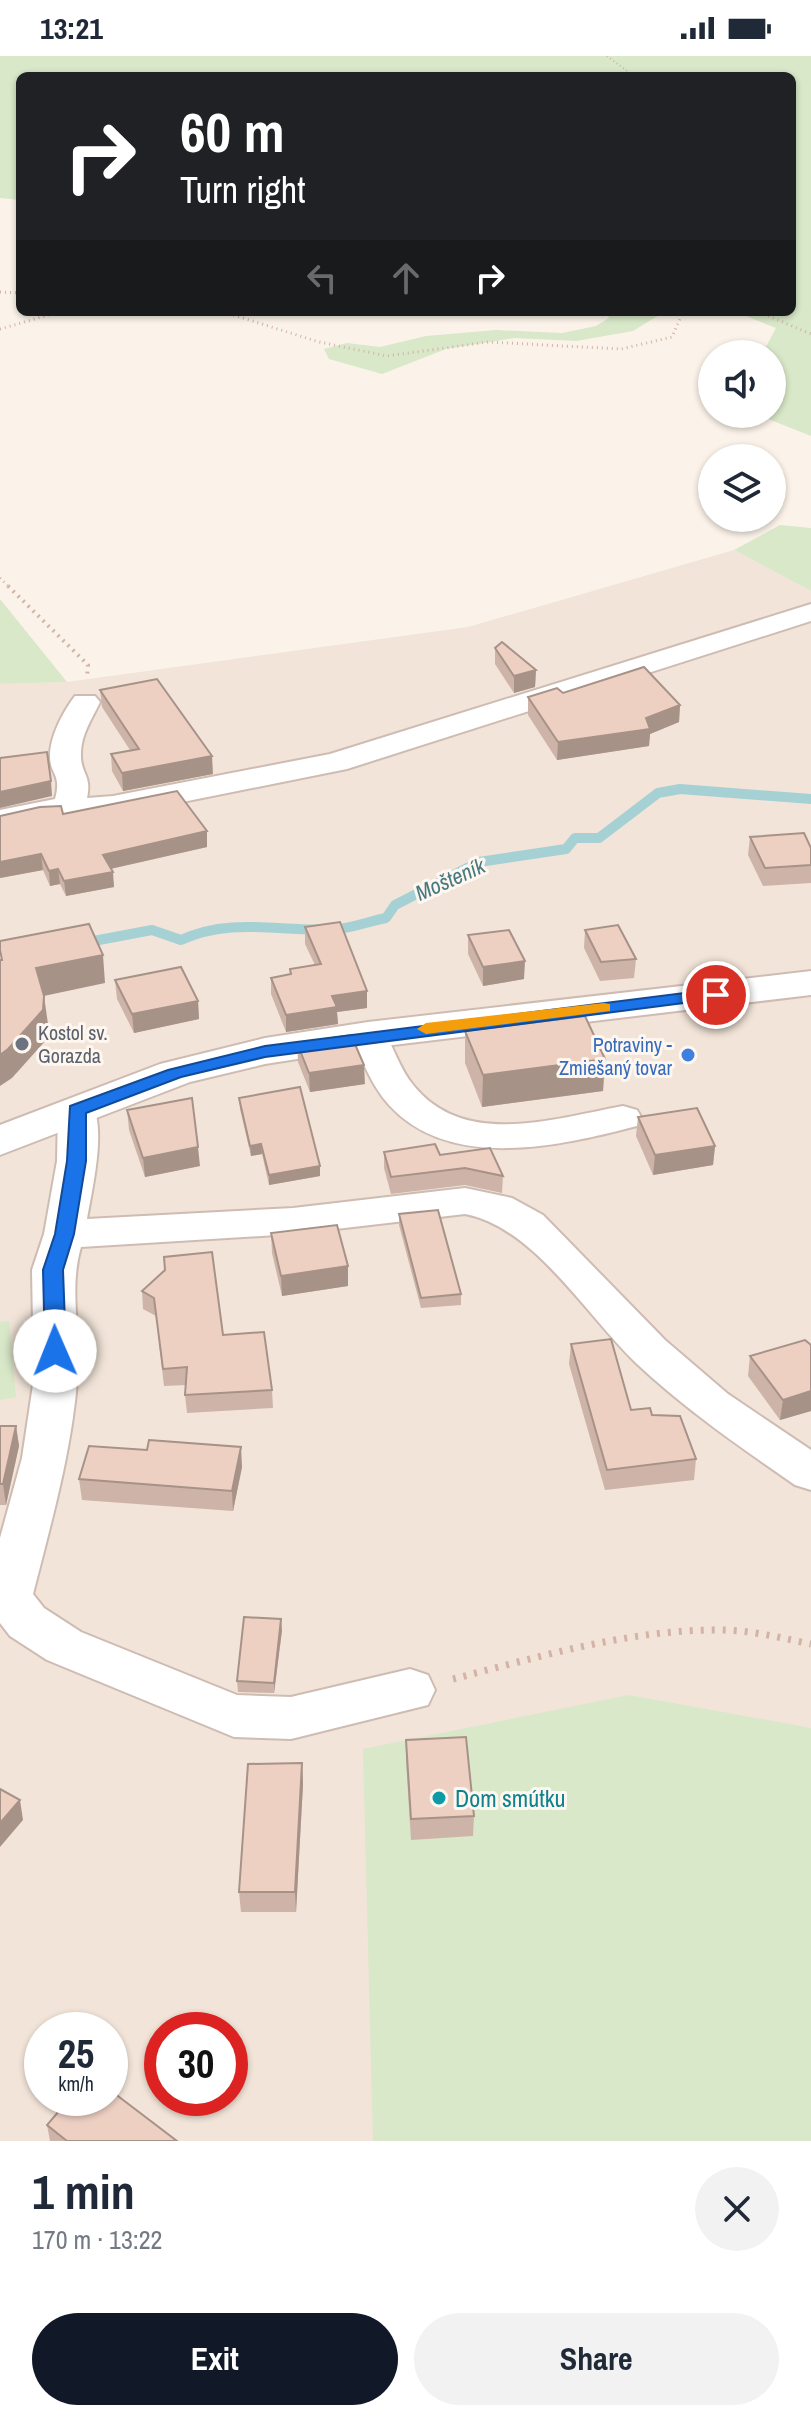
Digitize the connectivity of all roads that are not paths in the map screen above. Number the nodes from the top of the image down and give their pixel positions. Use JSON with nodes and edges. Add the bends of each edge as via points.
{"nodes":[{"id":1,"x":811,"y":612,"type":"edge"},
{"id":2,"x":85,"y":702,"type":"road end"},
{"id":3,"x":68,"y":808,"type":"junction"},
{"id":4,"x":0,"y":820,"type":"edge"},
{"id":5,"x":811,"y":983,"type":"edge"},
{"id":6,"x":368,"y":1035,"type":"junction"},
{"id":7,"x":77,"y":1110,"type":"junction"},
{"id":8,"x":623,"y":1118,"type":"dead end"},
{"id":9,"x":0,"y":1141,"type":"edge"},
{"id":10,"x":64,"y":1234,"type":"junction"},
{"id":11,"x":811,"y":1473,"type":"edge"},
{"id":12,"x":4,"y":1597,"type":"edge"},
{"id":13,"x":410,"y":1690,"type":"road end"}],
"edges":[{"from":1,"to":3,"type":"street","via":[[336,762],[113,806]]},
{"from":2,"to":3,"type":"street","via":[[68,737],[65,758],[75,781]]},
{"from":3,"to":4,"type":"street"},
{"from":5,"to":6,"type":"street"},
{"from":6,"to":7,"type":"street","via":[[225,1060]]},
{"from":6,"to":8,"type":"street","via":[[404,1100],[452,1132],[490,1139]]},
{"from":7,"to":9,"type":"street"},
{"from":7,"to":10,"type":"street","via":[[77,1161]]},
{"from":10,"to":11,"type":"street","via":[[293,1221],[465,1201],[498,1207],[529,1224],[650,1351],[712,1405]]},
{"from":10,"to":12,"type":"street","via":[[53,1270],[56,1378],[45,1458]]},
{"from":12,"to":13,"type":"street","via":[[27,1622],[64,1646],[234,1716],[291,1718]]}]}
